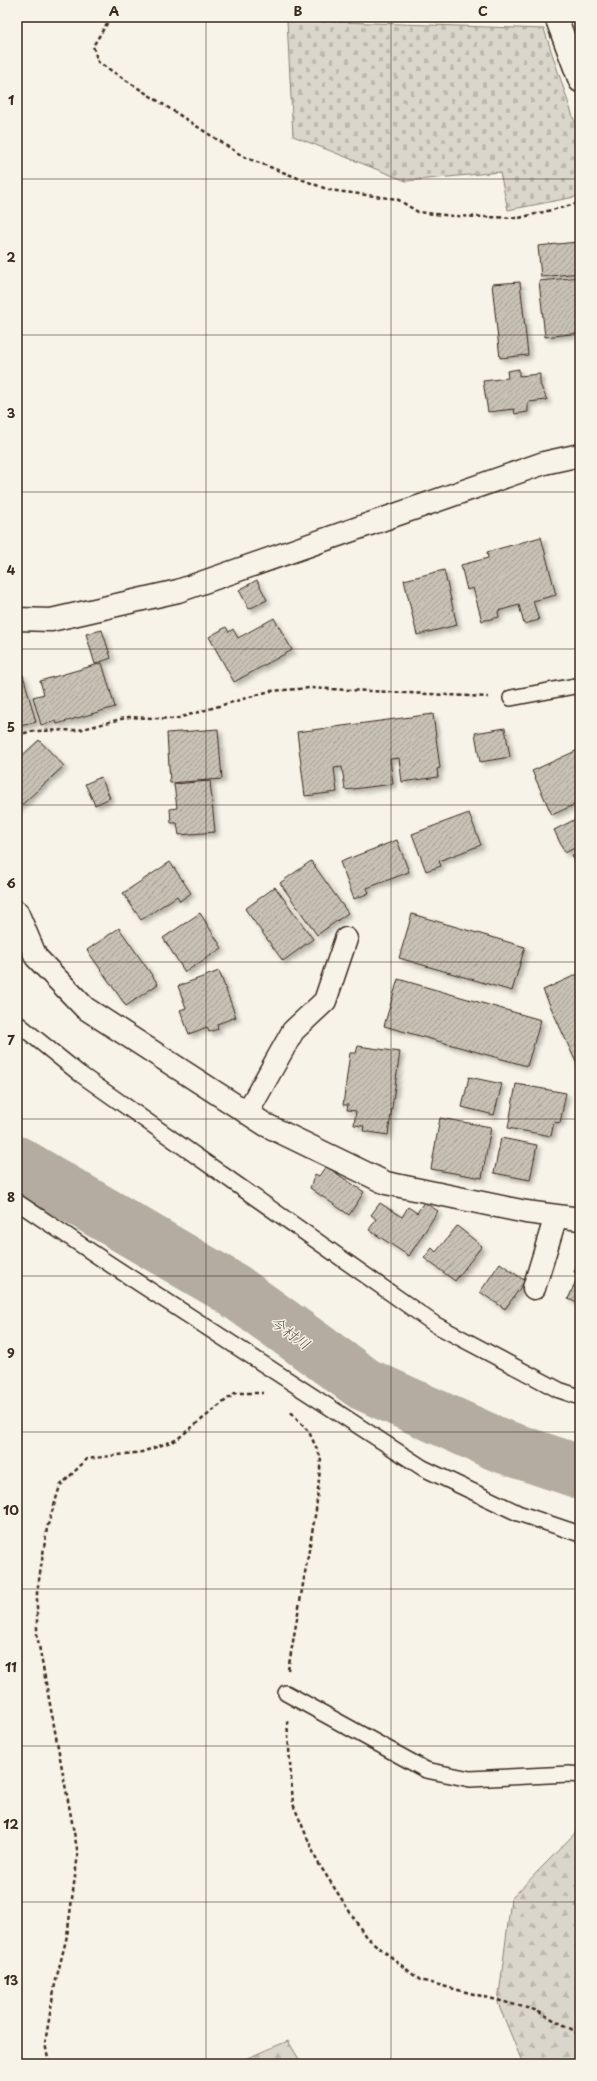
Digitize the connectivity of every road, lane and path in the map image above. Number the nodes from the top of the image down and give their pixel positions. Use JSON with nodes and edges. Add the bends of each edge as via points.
{"nodes":[{"id":1,"x":111,"y":17,"type":"edge"},
{"id":2,"x":556,"y":17,"type":"edge"},
{"id":3,"x":580,"y":82,"type":"edge"},
{"id":4,"x":580,"y":203,"type":"edge"},
{"id":5,"x":580,"y":455,"type":"edge"},
{"id":6,"x":17,"y":619,"type":"edge"},
{"id":7,"x":580,"y":685,"type":"edge"},
{"id":8,"x":511,"y":698,"type":"joint"},
{"id":9,"x":17,"y":735,"type":"edge"},
{"id":10,"x":17,"y":912,"type":"edge"},
{"id":11,"x":346,"y":939,"type":"dead end"},
{"id":12,"x":17,"y":1022,"type":"edge"},
{"id":13,"x":247,"y":1112,"type":"junction"},
{"id":14,"x":17,"y":1202,"type":"edge"},
{"id":15,"x":556,"y":1216,"type":"junction"},
{"id":16,"x":580,"y":1219,"type":"edge"},
{"id":17,"x":534,"y":1288,"type":"dead end"},
{"id":18,"x":269,"y":1396,"type":"dead end"},
{"id":19,"x":580,"y":1396,"type":"edge"},
{"id":20,"x":288,"y":1408,"type":"dead end"},
{"id":21,"x":580,"y":1534,"type":"edge"},
{"id":22,"x":286,"y":1693,"type":"junction"},
{"id":23,"x":580,"y":1775,"type":"edge"},
{"id":24,"x":580,"y":2040,"type":"edge"},
{"id":25,"x":49,"y":2064,"type":"edge"}],
"edges":[{"from":1,"to":4,"type":"path","via":[[93,46],[98,62],[244,157],[328,190],[397,198],[418,212],[518,218]]},
{"from":2,"to":3,"type":"street"},
{"from":5,"to":6,"type":"street","via":[[544,463],[178,591],[51,620]]},
{"from":7,"to":8,"type":"lane"},
{"from":8,"to":9,"type":"path","via":[[310,688],[270,691],[175,719],[129,717],[79,730],[33,731]]},
{"from":10,"to":13,"type":"street","via":[[36,957],[86,1008]]},
{"from":11,"to":13,"type":"street","via":[[325,1001],[292,1030]]},
{"from":12,"to":19,"type":"lane","via":[[80,1074],[436,1325],[559,1390]]},
{"from":13,"to":15,"type":"street","via":[[266,1124],[386,1183]]},
{"from":14,"to":21,"type":"lane","via":[[422,1468],[518,1513]]},
{"from":15,"to":16,"type":"street"},
{"from":15,"to":17,"type":"street"},
{"from":18,"to":25,"type":"path","via":[[262,1392],[235,1393],[176,1440],[142,1452],[87,1459],[60,1486],[47,1528],[37,1593],[37,1635],[78,1854],[67,1936],[55,1984],[45,2043]]},
{"from":20,"to":22,"type":"path","via":[[309,1432],[321,1458],[316,1510],[286,1678]]},
{"from":22,"to":23,"type":"lane","via":[[426,1770],[470,1779]]},
{"from":22,"to":24,"type":"path","via":[[293,1804],[317,1861],[366,1937],[420,1980],[535,2010],[575,2031]]}]}
